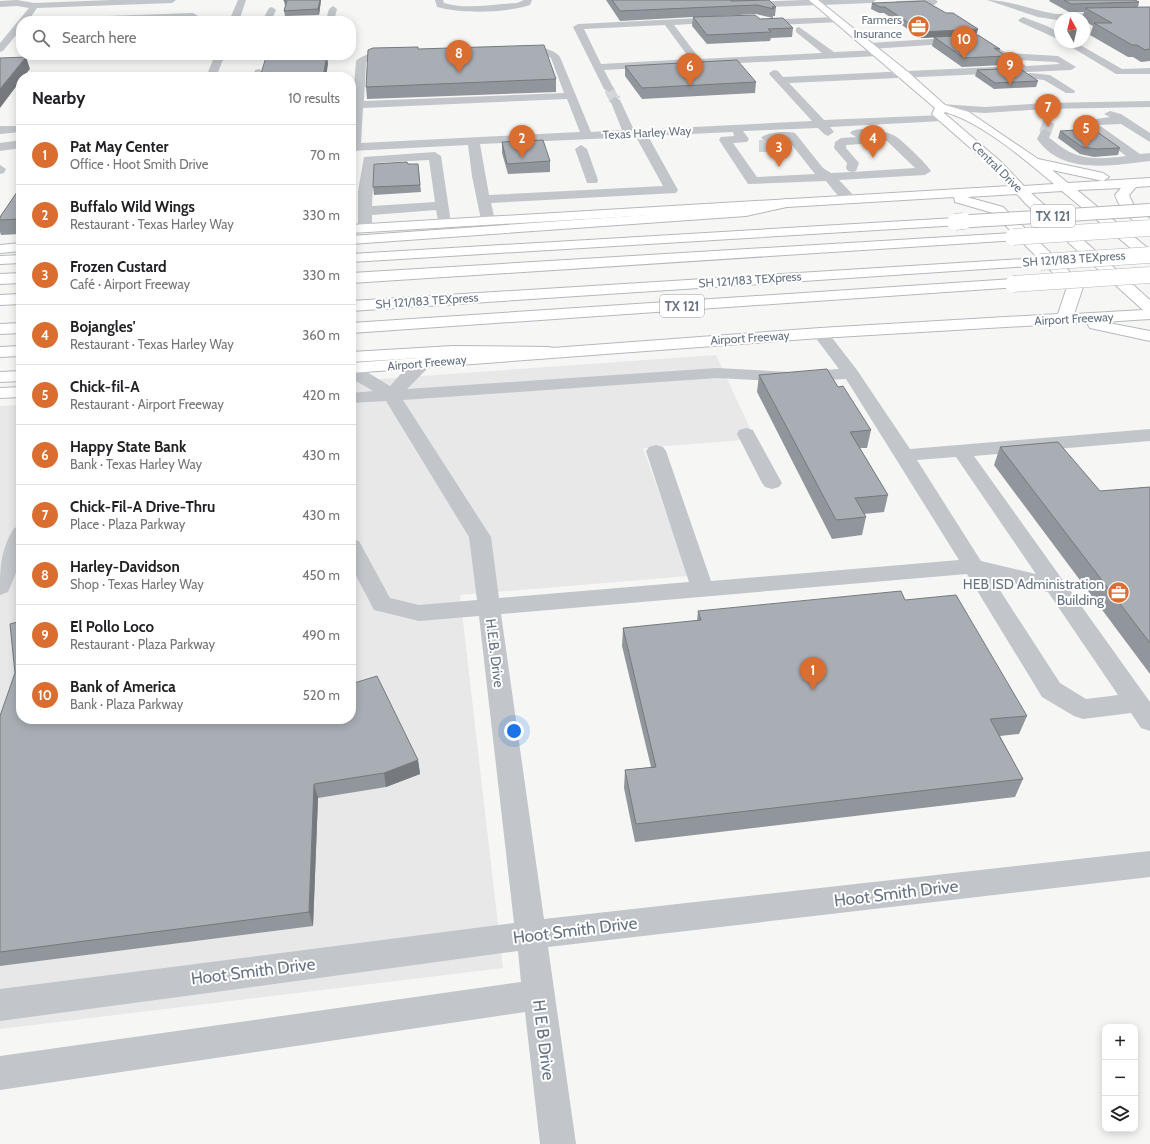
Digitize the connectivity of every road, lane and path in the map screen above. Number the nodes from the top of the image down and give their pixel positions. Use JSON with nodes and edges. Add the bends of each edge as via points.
{"nodes":[{"id":1,"x":172,"y":0,"type":"edge"},
{"id":2,"x":242,"y":0,"type":"edge"},
{"id":3,"x":439,"y":0,"type":"edge"},
{"id":4,"x":528,"y":0,"type":"edge"},
{"id":5,"x":872,"y":0,"type":"edge"},
{"id":6,"x":931,"y":0,"type":"edge"},
{"id":7,"x":991,"y":0,"type":"edge"},
{"id":8,"x":814,"y":1,"type":"edge"},
{"id":9,"x":855,"y":1,"type":"edge"},
{"id":10,"x":1030,"y":1,"type":"edge"},
{"id":11,"x":6,"y":2,"type":"edge"},
{"id":12,"x":1004,"y":4,"type":"junction"},
{"id":13,"x":197,"y":5,"type":"dead end"},
{"id":14,"x":738,"y":5,"type":"edge"},
{"id":15,"x":32,"y":6,"type":"junction"},
{"id":16,"x":1050,"y":6,"type":"dead end"},
{"id":17,"x":333,"y":9,"type":"dead end"},
{"id":18,"x":272,"y":10,"type":"dead end"},
{"id":19,"x":1023,"y":10,"type":"junction"},
{"id":20,"x":1149,"y":11,"type":"edge"},
{"id":21,"x":27,"y":16,"type":"edge"},
{"id":22,"x":193,"y":16,"type":"edge"},
{"id":23,"x":236,"y":16,"type":"edge"},
{"id":24,"x":270,"y":16,"type":"edge"},
{"id":25,"x":332,"y":16,"type":"edge"},
{"id":26,"x":734,"y":20,"type":"edge"},
{"id":27,"x":838,"y":20,"type":"junction"},
{"id":28,"x":749,"y":21,"type":"edge"},
{"id":29,"x":1150,"y":24,"type":"edge"},
{"id":30,"x":669,"y":25,"type":"junction"},
{"id":31,"x":716,"y":25,"type":"edge"},
{"id":32,"x":1092,"y":26,"type":"edge"},
{"id":33,"x":1054,"y":27,"type":"edge"},
{"id":34,"x":1044,"y":28,"type":"junction"},
{"id":35,"x":16,"y":29,"type":"edge"},
{"id":36,"x":799,"y":30,"type":"dead end"},
{"id":37,"x":1054,"y":34,"type":"edge"},
{"id":38,"x":1078,"y":48,"type":"edge"},
{"id":39,"x":0,"y":49,"type":"edge"},
{"id":40,"x":14,"y":49,"type":"dead end"},
{"id":41,"x":874,"y":49,"type":"junction"},
{"id":42,"x":506,"y":50,"type":"edge"},
{"id":43,"x":406,"y":54,"type":"edge"},
{"id":44,"x":831,"y":55,"type":"junction"},
{"id":45,"x":1003,"y":56,"type":"junction"},
{"id":46,"x":760,"y":59,"type":"junction"},
{"id":47,"x":218,"y":60,"type":"edge"},
{"id":48,"x":719,"y":61,"type":"junction"},
{"id":49,"x":697,"y":62,"type":"junction"},
{"id":50,"x":597,"y":67,"type":"junction"},
{"id":51,"x":1024,"y":69,"type":"junction"},
{"id":52,"x":728,"y":71,"type":"edge"},
{"id":53,"x":1150,"y":71,"type":"edge"},
{"id":54,"x":213,"y":72,"type":"edge"},
{"id":55,"x":904,"y":74,"type":"junction"},
{"id":56,"x":965,"y":79,"type":"dead end"},
{"id":57,"x":780,"y":80,"type":"junction"},
{"id":58,"x":610,"y":89,"type":"tunnel mouth"},
{"id":59,"x":1070,"y":91,"type":"dead end"},
{"id":60,"x":571,"y":96,"type":"junction"},
{"id":61,"x":615,"y":100,"type":"tunnel mouth"},
{"id":62,"x":356,"y":101,"type":"edge"},
{"id":63,"x":1150,"y":104,"type":"edge"},
{"id":64,"x":1097,"y":106,"type":"junction"},
{"id":65,"x":356,"y":111,"type":"edge"},
{"id":66,"x":942,"y":112,"type":"junction"},
{"id":67,"x":1107,"y":113,"type":"junction"},
{"id":68,"x":1050,"y":118,"type":"dead end"},
{"id":69,"x":1123,"y":120,"type":"junction"},
{"id":70,"x":821,"y":125,"type":"junction"},
{"id":71,"x":16,"y":129,"type":"edge"},
{"id":72,"x":735,"y":129,"type":"junction"},
{"id":73,"x":0,"y":130,"type":"edge"},
{"id":74,"x":635,"y":133,"type":"junction"},
{"id":75,"x":1045,"y":133,"type":"dead end"},
{"id":76,"x":830,"y":134,"type":"junction"},
{"id":77,"x":587,"y":136,"type":"junction"},
{"id":78,"x":1150,"y":138,"type":"edge"},
{"id":79,"x":794,"y":140,"type":"junction"},
{"id":80,"x":747,"y":144,"type":"junction"},
{"id":81,"x":897,"y":144,"type":"junction"},
{"id":82,"x":16,"y":145,"type":"edge"},
{"id":83,"x":474,"y":145,"type":"junction"},
{"id":84,"x":647,"y":145,"type":"junction"},
{"id":85,"x":625,"y":146,"type":"dead end"},
{"id":86,"x":0,"y":147,"type":"edge"},
{"id":87,"x":356,"y":147,"type":"edge"},
{"id":88,"x":596,"y":148,"type":"dead end"},
{"id":89,"x":581,"y":149,"type":"junction"},
{"id":90,"x":435,"y":150,"type":"junction"},
{"id":91,"x":1150,"y":157,"type":"edge"},
{"id":92,"x":1137,"y":158,"type":"junction"},
{"id":93,"x":1032,"y":161,"type":"junction"},
{"id":94,"x":855,"y":171,"type":"junction"},
{"id":95,"x":664,"y":176,"type":"junction"},
{"id":96,"x":750,"y":176,"type":"junction"},
{"id":97,"x":650,"y":177,"type":"dead end"},
{"id":98,"x":829,"y":177,"type":"junction"},
{"id":99,"x":592,"y":180,"type":"junction"},
{"id":100,"x":606,"y":180,"type":"dead end"},
{"id":101,"x":576,"y":181,"type":"dead end"},
{"id":102,"x":1150,"y":182,"type":"edge"},
{"id":103,"x":1132,"y":183,"type":"junction"},
{"id":104,"x":497,"y":185,"type":"dead end"},
{"id":105,"x":481,"y":186,"type":"junction"},
{"id":106,"x":1064,"y":187,"type":"junction"},
{"id":107,"x":1020,"y":189,"type":"junction"},
{"id":108,"x":940,"y":194,"type":"junction"},
{"id":109,"x":484,"y":199,"type":"junction"},
{"id":110,"x":850,"y":199,"type":"junction"},
{"id":111,"x":786,"y":203,"type":"junction"},
{"id":112,"x":442,"y":206,"type":"junction"},
{"id":113,"x":1150,"y":210,"type":"edge"},
{"id":114,"x":365,"y":211,"type":"junction"},
{"id":115,"x":488,"y":220,"type":"junction"},
{"id":116,"x":444,"y":223,"type":"junction"},
{"id":117,"x":1150,"y":227,"type":"edge"},
{"id":118,"x":365,"y":228,"type":"junction"},
{"id":119,"x":356,"y":229,"type":"edge"},
{"id":120,"x":356,"y":240,"type":"edge"},
{"id":121,"x":16,"y":248,"type":"edge"},
{"id":122,"x":0,"y":249,"type":"edge"},
{"id":123,"x":1150,"y":256,"type":"edge"},
{"id":124,"x":356,"y":258,"type":"edge"},
{"id":125,"x":16,"y":259,"type":"edge"},
{"id":126,"x":0,"y":260,"type":"edge"},
{"id":127,"x":1150,"y":275,"type":"edge"},
{"id":128,"x":16,"y":278,"type":"edge"},
{"id":129,"x":356,"y":278,"type":"edge"},
{"id":130,"x":0,"y":279,"type":"edge"},
{"id":131,"x":16,"y":299,"type":"edge"},
{"id":132,"x":0,"y":300,"type":"edge"},
{"id":133,"x":356,"y":306,"type":"edge"},
{"id":134,"x":1150,"y":308,"type":"edge"},
{"id":135,"x":1150,"y":314,"type":"edge"},
{"id":136,"x":1064,"y":319,"type":"junction"},
{"id":137,"x":16,"y":328,"type":"edge"},
{"id":138,"x":356,"y":328,"type":"edge"},
{"id":139,"x":0,"y":329,"type":"edge"},
{"id":140,"x":820,"y":333,"type":"junction"},
{"id":141,"x":1150,"y":336,"type":"edge"},
{"id":142,"x":16,"y":351,"type":"edge"},
{"id":143,"x":0,"y":352,"type":"edge"},
{"id":144,"x":548,"y":352,"type":"junction"},
{"id":145,"x":356,"y":357,"type":"edge"},
{"id":146,"x":422,"y":364,"type":"junction"},
{"id":147,"x":356,"y":369,"type":"edge"},
{"id":148,"x":356,"y":372,"type":"edge"},
{"id":149,"x":851,"y":374,"type":"junction"},
{"id":150,"x":16,"y":376,"type":"edge"},
{"id":151,"x":0,"y":377,"type":"edge"},
{"id":152,"x":16,"y":392,"type":"edge"},
{"id":153,"x":0,"y":393,"type":"edge"},
{"id":154,"x":391,"y":395,"type":"junction"},
{"id":155,"x":356,"y":398,"type":"edge"},
{"id":156,"x":746,"y":434,"type":"dead end"},
{"id":157,"x":1150,"y":435,"type":"edge"},
{"id":158,"x":656,"y":451,"type":"dead end"},
{"id":159,"x":961,"y":451,"type":"junction"},
{"id":160,"x":904,"y":455,"type":"junction"},
{"id":161,"x":772,"y":483,"type":"dead end"},
{"id":162,"x":16,"y":546,"type":"edge"},
{"id":163,"x":356,"y":555,"type":"edge"},
{"id":164,"x":973,"y":566,"type":"junction"},
{"id":165,"x":1056,"y":586,"type":"junction"},
{"id":166,"x":0,"y":587,"type":"edge"},
{"id":167,"x":702,"y":588,"type":"junction"},
{"id":168,"x":490,"y":607,"type":"junction"},
{"id":169,"x":1143,"y":712,"type":"edge"},
{"id":170,"x":1150,"y":864,"type":"edge"},
{"id":171,"x":530,"y":935,"type":"junction"},
{"id":172,"x":538,"y":995,"type":"junction"},
{"id":173,"x":0,"y":1004,"type":"edge"},
{"id":174,"x":0,"y":1073,"type":"edge"},
{"id":175,"x":558,"y":1144,"type":"edge"}],
"edges":[{"from":1,"to":15,"type":"street"},
{"from":2,"to":23,"type":"street"},
{"from":3,"to":4,"type":"street","via":[[440,5],[444,7],[456,8],[518,6],[527,3]]},
{"from":5,"to":9,"type":"street"},
{"from":6,"to":9,"type":"street","via":[[934,2],[861,5]]},
{"from":7,"to":12,"type":"street"},
{"from":8,"to":9,"type":"street"},
{"from":8,"to":14,"type":"street"},
{"from":8,"to":27,"type":"main road","name":"Central Drive"},
{"from":10,"to":12,"type":"street"},
{"from":11,"to":15,"type":"street"},
{"from":12,"to":19,"type":"street"},
{"from":13,"to":22,"type":"street"},
{"from":15,"to":21,"type":"street"},
{"from":16,"to":20,"type":"street","via":[[1069,11]]},
{"from":17,"to":25,"type":"street"},
{"from":18,"to":24,"type":"street"},
{"from":19,"to":20,"type":"street","via":[[1056,17]]},
{"from":19,"to":34,"type":"street","via":[[1012,14]]},
{"from":26,"to":30,"type":"street"},
{"from":27,"to":28,"type":"street"},
{"from":27,"to":41,"type":"main road","name":"Central Drive"},
{"from":29,"to":32,"type":"street"},
{"from":30,"to":31,"type":"street"},
{"from":30,"to":49,"type":"street"},
{"from":30,"to":50,"type":"street","via":[[578,27]]},
{"from":33,"to":34,"type":"street"},
{"from":34,"to":37,"type":"street"},
{"from":35,"to":39,"type":"street"},
{"from":36,"to":44,"type":"street"},
{"from":38,"to":53,"type":"street","via":[[1120,72]]},
{"from":39,"to":40,"type":"street"},
{"from":41,"to":44,"type":"street"},
{"from":41,"to":45,"type":"street","via":[[978,39]]},
{"from":41,"to":55,"type":"main road","name":"Central Drive"},
{"from":42,"to":60,"type":"street","via":[[534,50],[552,54]]},
{"from":43,"to":62,"type":"street","via":[[374,55],[360,60]]},
{"from":44,"to":46,"type":"street"},
{"from":45,"to":51,"type":"street"},
{"from":45,"to":51,"type":"street","via":[[1058,59],[1072,67]]},
{"from":46,"to":48,"type":"street"},
{"from":46,"to":57,"type":"street"},
{"from":47,"to":54,"type":"street"},
{"from":48,"to":49,"type":"street"},
{"from":48,"to":52,"type":"street"},
{"from":49,"to":50,"type":"street"},
{"from":50,"to":58,"type":"street"},
{"from":51,"to":55,"type":"street"},
{"from":55,"to":57,"type":"street"},
{"from":55,"to":66,"type":"main road","name":"Central Drive"},
{"from":56,"to":59,"type":"street","via":[[1040,76],[1051,79]]},
{"from":57,"to":70,"type":"street"},
{"from":60,"to":65,"type":"street"},
{"from":60,"to":77,"type":"street"},
{"from":61,"to":74,"type":"street"},
{"from":63,"to":64,"type":"street","name":"Texas Harley Way"},
{"from":64,"to":66,"type":"street","name":"Texas Harley Way","via":[[1044,106]]},
{"from":64,"to":67,"type":"street"},
{"from":66,"to":70,"type":"street","name":"Texas Harley Way"},
{"from":66,"to":93,"type":"main road","name":"Central Drive","via":[[984,132],[996,134]]},
{"from":66,"to":107,"type":"main road","name":"Central Drive"},
{"from":67,"to":68,"type":"street"},
{"from":67,"to":69,"type":"street"},
{"from":69,"to":78,"type":"street"},
{"from":69,"to":92,"type":"street","via":[[1090,124]]},
{"from":70,"to":72,"type":"street","name":"Texas Harley Way"},
{"from":70,"to":76,"type":"street"},
{"from":71,"to":73,"type":"street"},
{"from":72,"to":74,"type":"street","name":"Texas Harley Way"},
{"from":72,"to":80,"type":"street"},
{"from":74,"to":77,"type":"street","name":"Texas Harley Way"},
{"from":74,"to":84,"type":"street"},
{"from":75,"to":92,"type":"street","via":[[1043,139],[1073,159],[1089,162]]},
{"from":76,"to":79,"type":"street"},
{"from":76,"to":81,"type":"street","via":[[869,132],[891,138]]},
{"from":76,"to":94,"type":"street","via":[[829,142]]},
{"from":77,"to":83,"type":"street","name":"Texas Harley Way"},
{"from":79,"to":80,"type":"street"},
{"from":79,"to":80,"type":"street","via":[[776,145],[768,142]]},
{"from":79,"to":98,"type":"street","via":[[819,170]]},
{"from":80,"to":96,"type":"street","via":[[759,169]]},
{"from":80,"to":96,"type":"street","via":[[725,140]]},
{"from":81,"to":94,"type":"street","via":[[882,140],[840,142],[840,148],[853,163]]},
{"from":81,"to":94,"type":"street","via":[[925,171]]},
{"from":82,"to":86,"type":"street"},
{"from":83,"to":89,"type":"street","via":[[579,144]]},
{"from":83,"to":90,"type":"street","name":"Texas Harley Way"},
{"from":83,"to":105,"type":"street"},
{"from":84,"to":85,"type":"street"},
{"from":84,"to":95,"type":"street"},
{"from":87,"to":90,"type":"street","name":"Texas Harley Way"},
{"from":88,"to":89,"type":"street"},
{"from":89,"to":99,"type":"street"},
{"from":90,"to":112,"type":"street"},
{"from":90,"to":114,"type":"street","via":[[368,160]]},
{"from":91,"to":92,"type":"street"},
{"from":93,"to":103,"type":"main road"},
{"from":93,"to":106,"type":"main road","name":"Central Drive"},
{"from":94,"to":98,"type":"street"},
{"from":95,"to":97,"type":"street"},
{"from":95,"to":109,"type":"street","via":[[671,190]]},
{"from":96,"to":98,"type":"street","via":[[753,181]]},
{"from":98,"to":110,"type":"street"},
{"from":99,"to":100,"type":"street"},
{"from":99,"to":101,"type":"street"},
{"from":102,"to":103,"type":"main road"},
{"from":103,"to":106,"type":"main road"},
{"from":103,"to":117,"type":"main road","via":[[1122,195],[1124,202]]},
{"from":104,"to":105,"type":"street"},
{"from":105,"to":109,"type":"street"},
{"from":106,"to":107,"type":"main road"},
{"from":106,"to":123,"type":"main road","name":"Central Drive"},
{"from":107,"to":108,"type":"main road"},
{"from":107,"to":134,"type":"main road","name":"Central Drive"},
{"from":108,"to":110,"type":"main road"},
{"from":108,"to":136,"type":"main road","via":[[998,210],[1062,272],[1075,287]]},
{"from":109,"to":115,"type":"street"},
{"from":110,"to":111,"type":"main road"},
{"from":111,"to":115,"type":"main road"},
{"from":111,"to":120,"type":"main road","via":[[746,212]]},
{"from":112,"to":114,"type":"street"},
{"from":112,"to":116,"type":"street"},
{"from":113,"to":124,"type":"main road","number":"TX 121","bridge":true},
{"from":114,"to":118,"type":"street"},
{"from":115,"to":116,"type":"main road"},
{"from":116,"to":118,"type":"main road"},
{"from":117,"to":129,"type":"main road","name":"SH 121/183 TEXpress","bridge":true},
{"from":118,"to":119,"type":"main road"},
{"from":121,"to":122,"type":"main road"},
{"from":123,"to":133,"type":"main road","name":"SH 121/183 TEXpress","bridge":true},
{"from":125,"to":126,"type":"main road"},
{"from":127,"to":138,"type":"main road","number":"TX 121","bridge":true},
{"from":128,"to":130,"type":"main road"},
{"from":131,"to":132,"type":"main road"},
{"from":135,"to":136,"type":"main road","name":"Airport Freeway"},
{"from":136,"to":140,"type":"main road","name":"Airport Freeway"},
{"from":136,"to":141,"type":"main road"},
{"from":137,"to":139,"type":"main road"},
{"from":140,"to":144,"type":"main road","name":"Airport Freeway"},
{"from":140,"to":149,"type":"street"},
{"from":142,"to":143,"type":"main road"},
{"from":144,"to":145,"type":"main road","via":[[453,352]]},
{"from":144,"to":146,"type":"main road","name":"Airport Freeway"},
{"from":146,"to":147,"type":"main road","name":"Airport Freeway"},
{"from":146,"to":154,"type":"street"},
{"from":148,"to":154,"type":"street","name":"H.E.B. Drive"},
{"from":149,"to":154,"type":"street","via":[[790,377],[717,373]]},
{"from":149,"to":160,"type":"street"},
{"from":150,"to":151,"type":"main road"},
{"from":152,"to":153,"type":"main road"},
{"from":154,"to":155,"type":"street"},
{"from":154,"to":168,"type":"street","name":"H.E.B. Drive","via":[[480,537]]},
{"from":156,"to":161,"type":"street"},
{"from":157,"to":159,"type":"street"},
{"from":158,"to":167,"type":"street"},
{"from":159,"to":160,"type":"street"},
{"from":159,"to":165,"type":"street"},
{"from":160,"to":164,"type":"street"},
{"from":162,"to":166,"type":"street"},
{"from":163,"to":168,"type":"street","via":[[382,604],[419,613]]},
{"from":164,"to":165,"type":"street"},
{"from":164,"to":167,"type":"street"},
{"from":164,"to":169,"type":"street","via":[[1051,690],[1083,709]]},
{"from":165,"to":169,"type":"street"},
{"from":167,"to":168,"type":"street"},
{"from":168,"to":171,"type":"street","name":"H.E.B. Drive"},
{"from":170,"to":171,"type":"street","name":"Hoot Smith Drive"},
{"from":171,"to":172,"type":"street","name":"H E B Drive"},
{"from":171,"to":173,"type":"street","name":"Hoot Smith Drive"},
{"from":172,"to":174,"type":"street"},
{"from":172,"to":175,"type":"street","name":"H E B Drive"}]}
